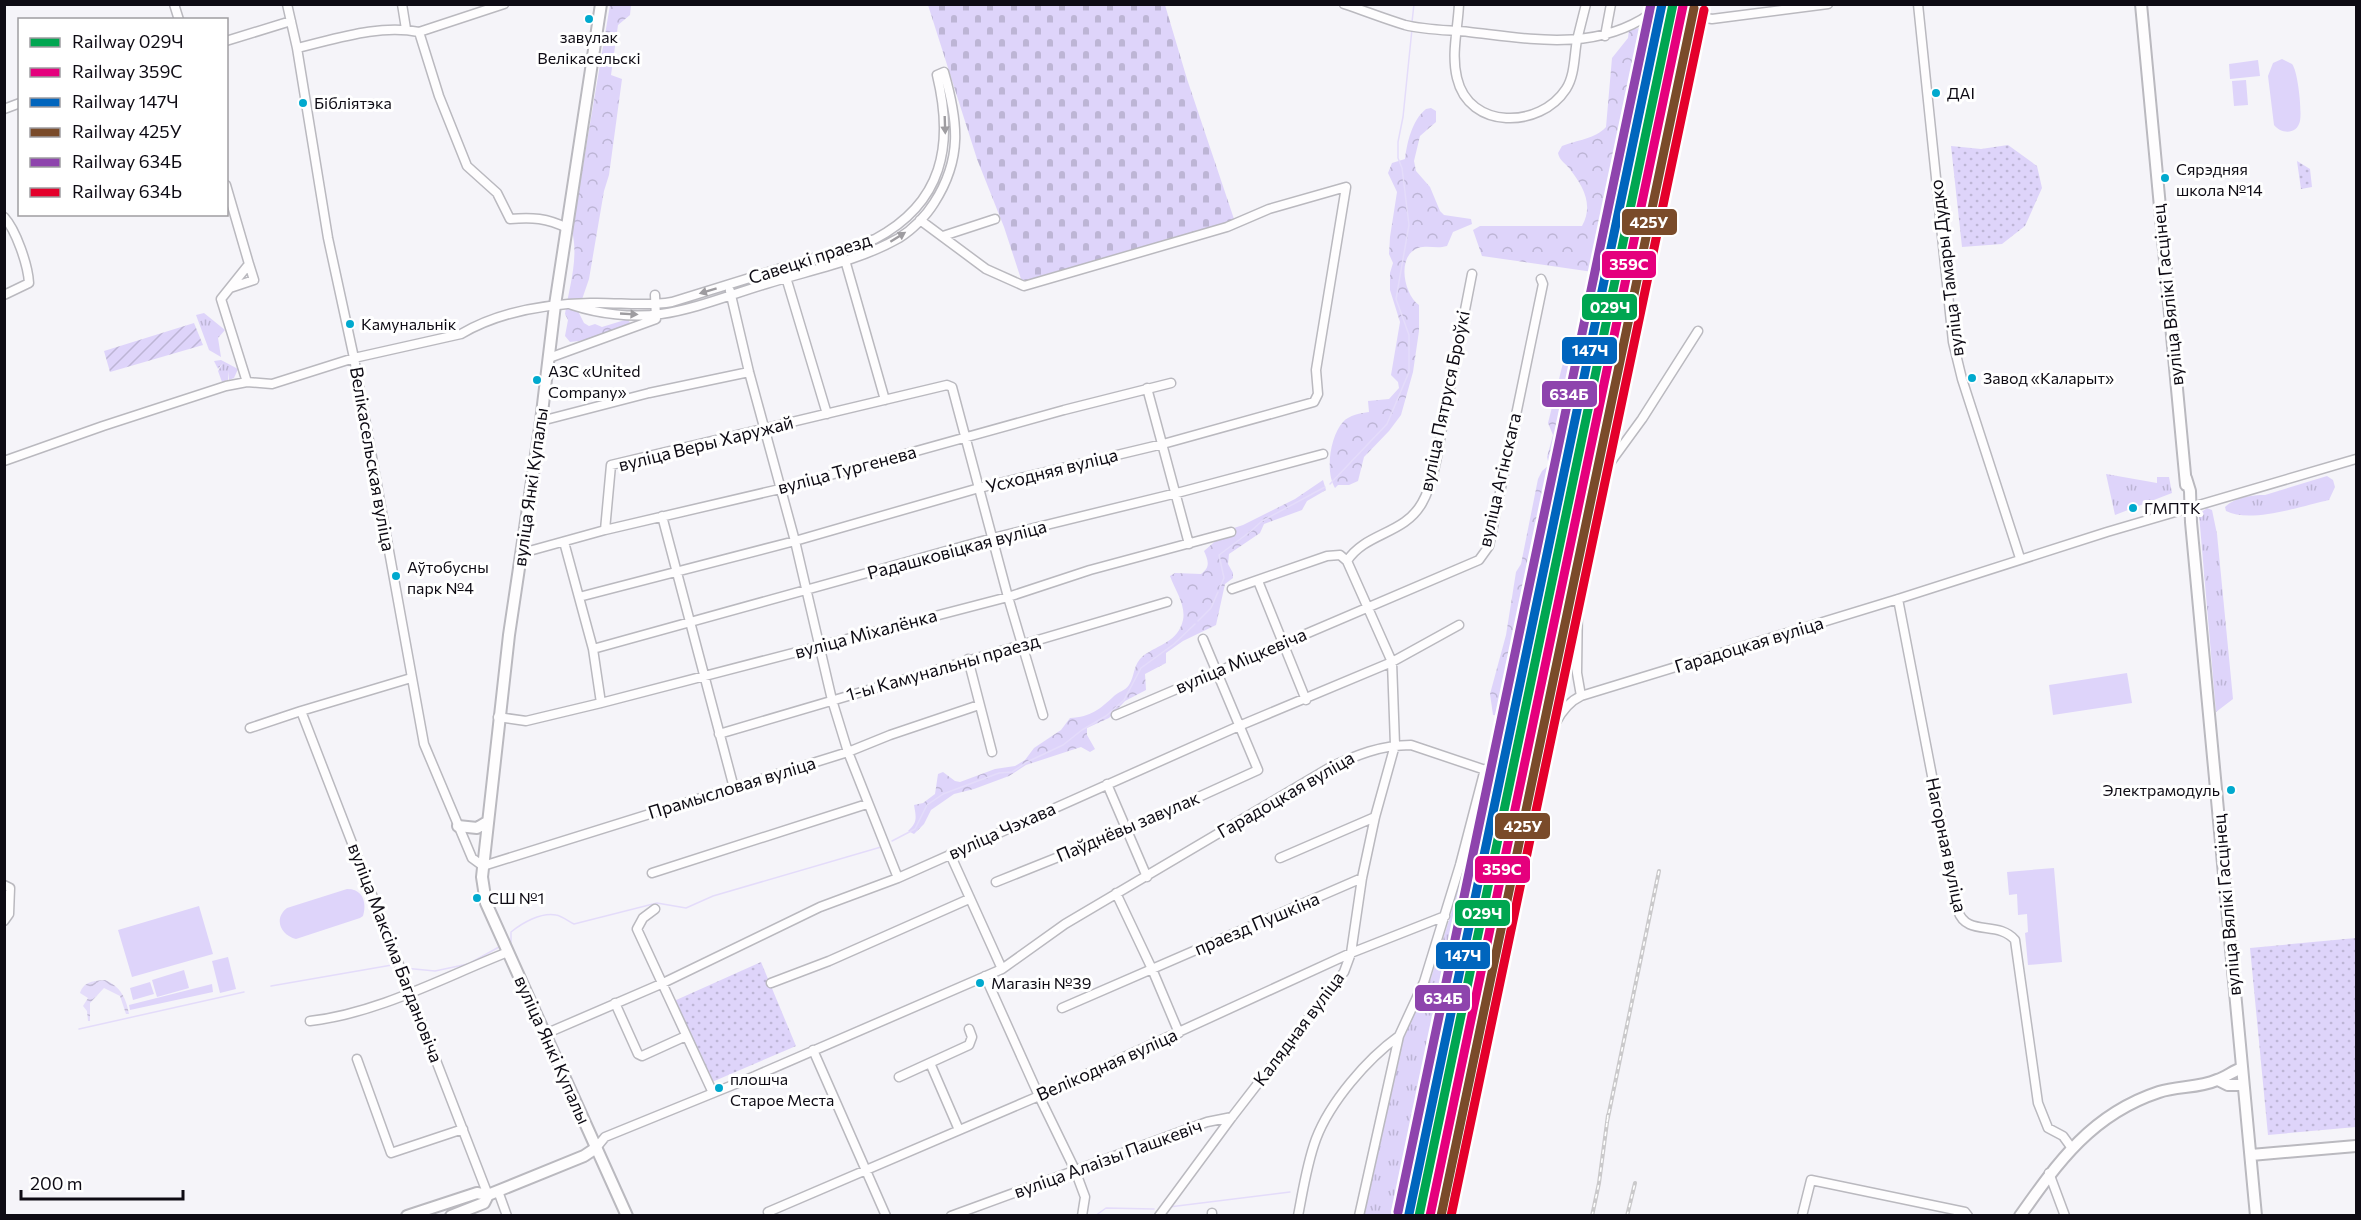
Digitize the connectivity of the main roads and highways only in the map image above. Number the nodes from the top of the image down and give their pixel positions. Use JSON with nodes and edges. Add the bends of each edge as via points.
{"nodes":[{"id":1,"x":601,"y":4,"type":"edge"},
{"id":2,"x":2141,"y":4,"type":"edge"},
{"id":3,"x":488,"y":822,"type":"junction"},
{"id":4,"x":458,"y":826,"type":"road end"},
{"id":5,"x":2242,"y":1068,"type":"junction"},
{"id":6,"x":2218,"y":1080,"type":"junction"},
{"id":7,"x":2243,"y":1085,"type":"junction"},
{"id":8,"x":2356,"y":1146,"type":"edge"},
{"id":9,"x":596,"y":1148,"type":"junction"},
{"id":10,"x":2251,"y":1155,"type":"junction"},
{"id":11,"x":493,"y":1193,"type":"junction"},
{"id":12,"x":407,"y":1215,"type":"edge"},
{"id":13,"x":451,"y":1215,"type":"edge"},
{"id":14,"x":627,"y":1215,"type":"edge"},
{"id":15,"x":2020,"y":1215,"type":"edge"},
{"id":16,"x":2256,"y":1215,"type":"edge"}],
"edges":[{"from":1,"to":3,"type":"main road","name":"вуліца Янкі Купалы","via":[[498,717]]},
{"from":2,"to":5,"type":"main road","name":"вуліца Вялікі Гасцінец"},
{"from":3,"to":4,"type":"main road","via":[[477,828]]},
{"from":3,"to":9,"type":"main road","name":"вуліца Янкі Купалы","via":[[484,896]]},
{"from":5,"to":6,"type":"main road"},
{"from":5,"to":7,"type":"main road","name":"вуліца Вялікі Гасцінец"},
{"from":6,"to":7,"type":"main road"},
{"from":6,"to":15,"type":"main road","via":[[2163,1091],[2101,1123],[2071,1147]]},
{"from":7,"to":10,"type":"main road","name":"вуліца Вялікі Гасцінец"},
{"from":8,"to":10,"type":"main road"},
{"from":9,"to":11,"type":"main road"},
{"from":9,"to":14,"type":"main road","name":"вуліца Янкі Купалы"},
{"from":10,"to":16,"type":"main road","name":"вуліца Вялікі Гасцінец"},
{"from":11,"to":12,"type":"main road","via":[[477,1193]]},
{"from":11,"to":13,"type":"main road","via":[[484,1203]]}]}
